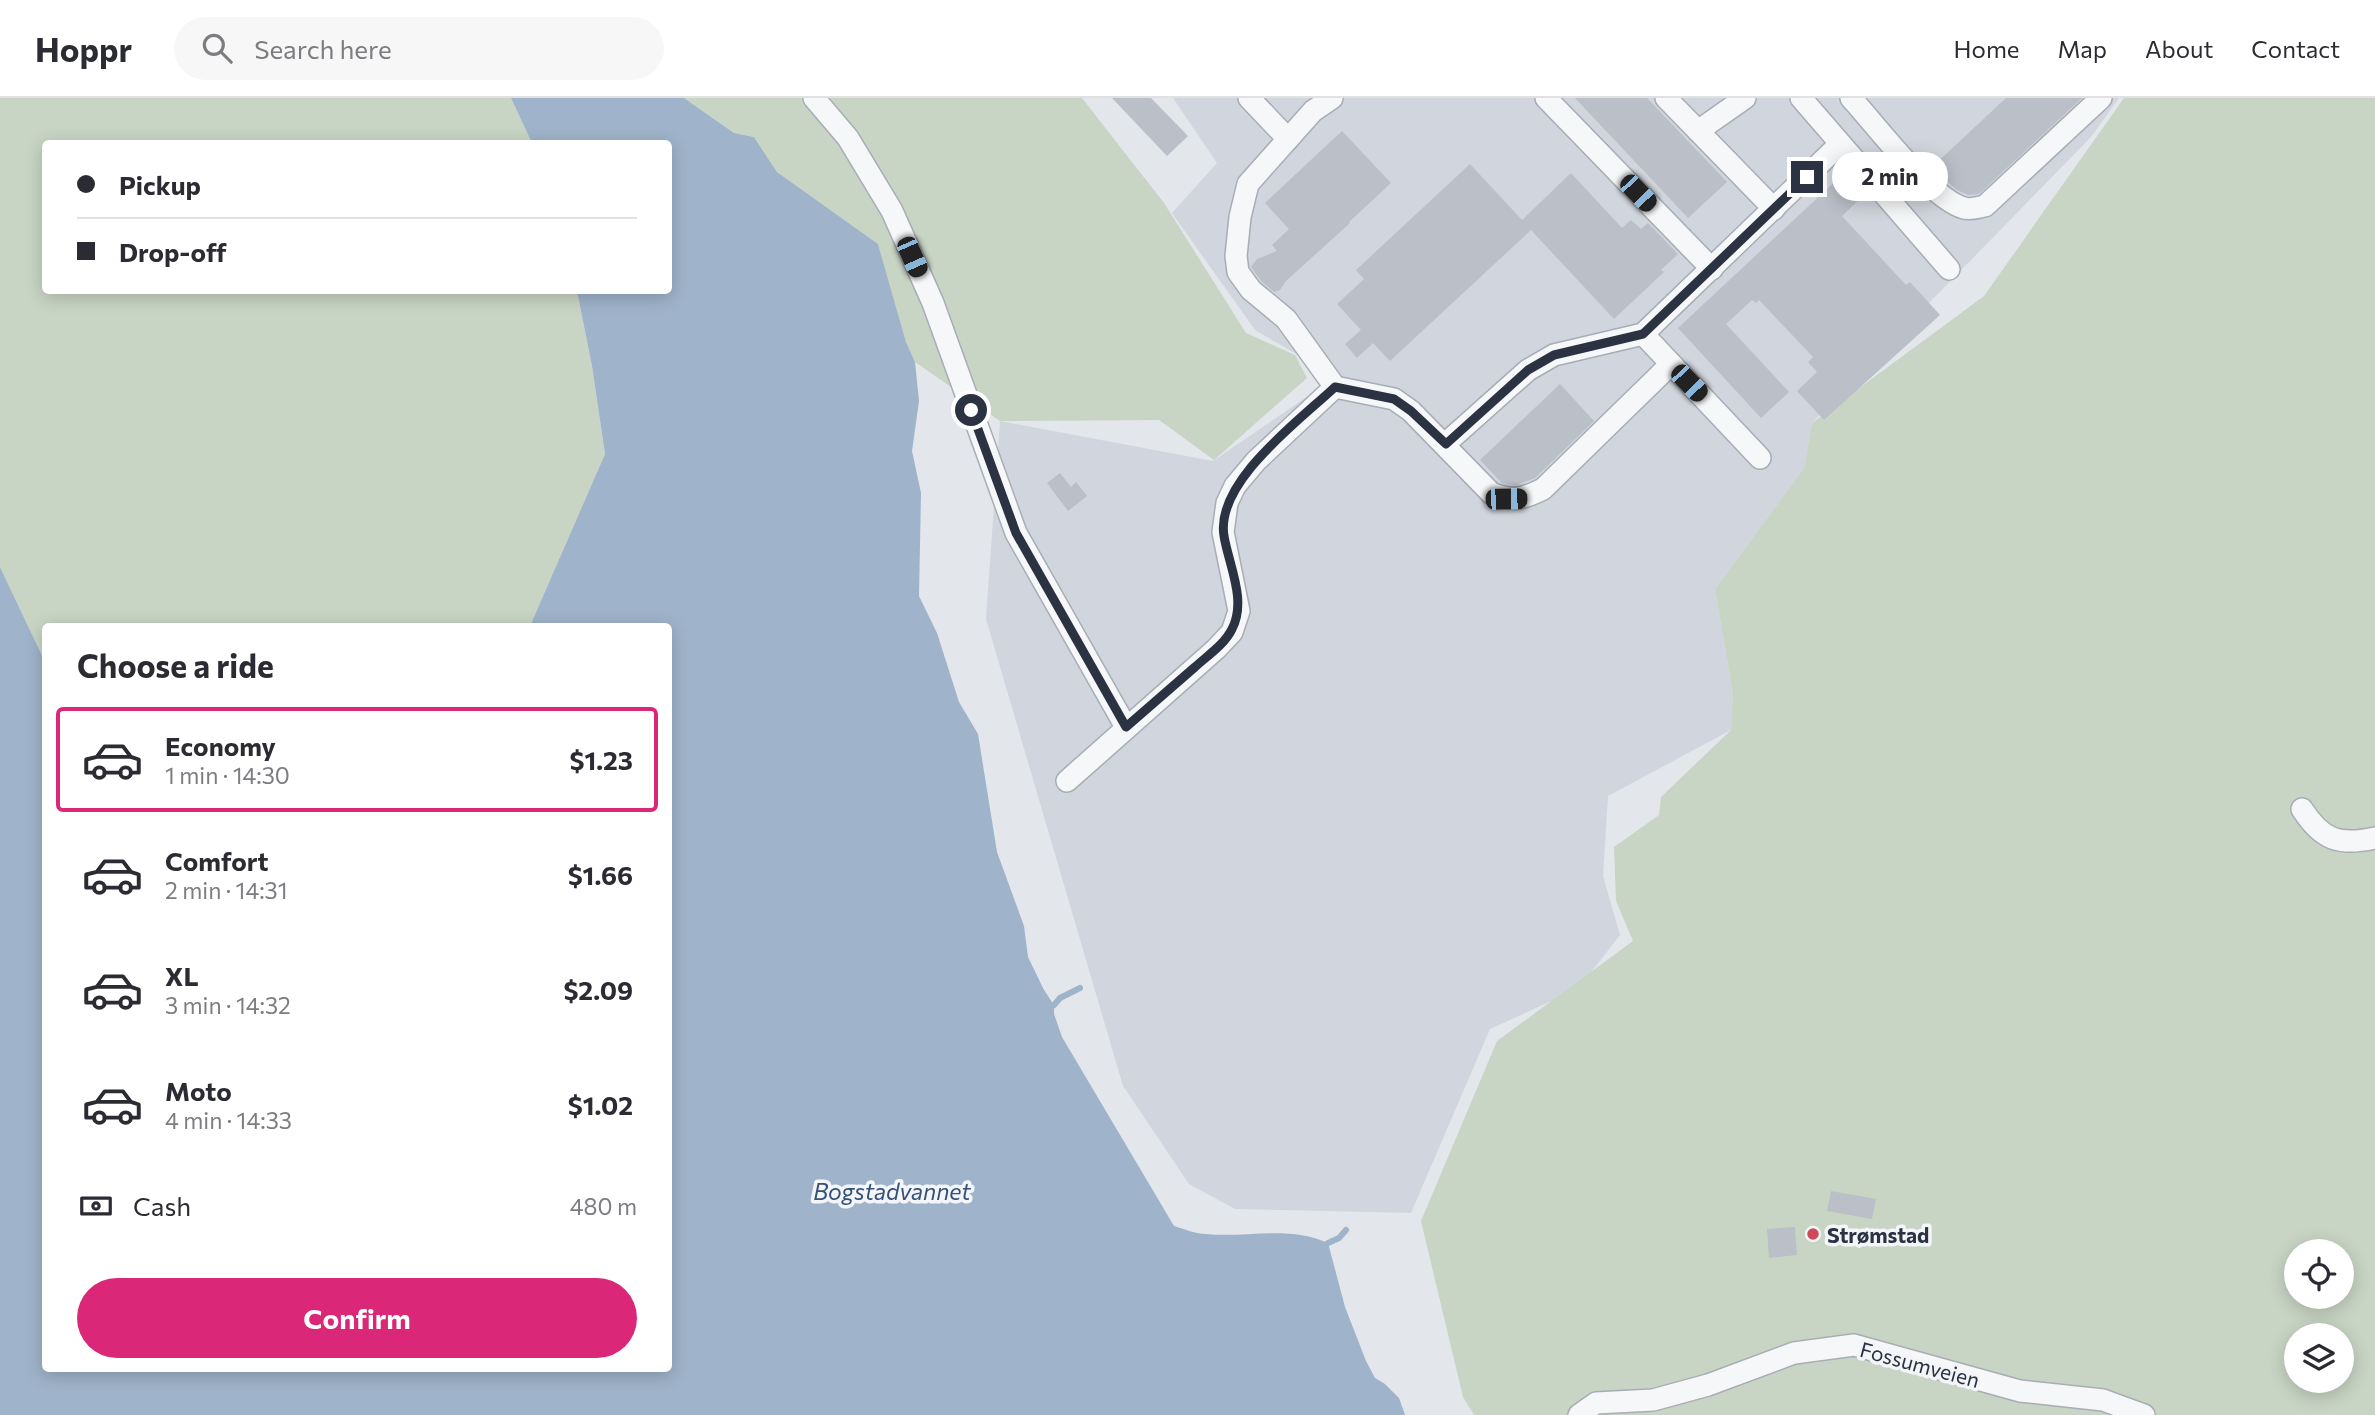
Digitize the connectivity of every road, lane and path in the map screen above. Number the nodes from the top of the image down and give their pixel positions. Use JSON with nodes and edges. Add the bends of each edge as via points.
{"nodes":[{"id":1,"x":814,"y":98,"type":"edge"},
{"id":2,"x":1249,"y":98,"type":"edge"},
{"id":3,"x":1332,"y":98,"type":"edge"},
{"id":4,"x":1546,"y":98,"type":"edge"},
{"id":5,"x":1665,"y":98,"type":"edge"},
{"id":6,"x":1745,"y":98,"type":"edge"},
{"id":7,"x":1801,"y":98,"type":"edge"},
{"id":8,"x":1851,"y":98,"type":"edge"},
{"id":9,"x":2101,"y":98,"type":"edge"},
{"id":10,"x":1698,"y":131,"type":"junction"},
{"id":11,"x":1288,"y":139,"type":"junction"},
{"id":12,"x":1839,"y":145,"type":"junction"},
{"id":13,"x":1774,"y":209,"type":"junction"},
{"id":14,"x":1712,"y":269,"type":"junction"},
{"id":15,"x":1949,"y":269,"type":"dead end"},
{"id":16,"x":1643,"y":334,"type":"junction"},
{"id":17,"x":1671,"y":364,"type":"junction"},
{"id":18,"x":1335,"y":387,"type":"junction"},
{"id":19,"x":1446,"y":444,"type":"junction"},
{"id":20,"x":1760,"y":458,"type":"dead end"},
{"id":21,"x":1126,"y":727,"type":"junction"},
{"id":22,"x":1067,"y":781,"type":"dead end"},
{"id":23,"x":2302,"y":809,"type":"dead end"},
{"id":24,"x":2375,"y":838,"type":"edge"},
{"id":25,"x":1587,"y":1409,"type":"edge"},
{"id":26,"x":2144,"y":1415,"type":"edge"}],
"edges":[{"from":1,"to":21,"type":"street","via":[[848,138],[892,211],[933,303],[1016,533]]},
{"from":2,"to":11,"type":"street"},
{"from":3,"to":11,"type":"street"},
{"from":4,"to":14,"type":"street"},
{"from":5,"to":10,"type":"street"},
{"from":6,"to":10,"type":"street"},
{"from":7,"to":12,"type":"street"},
{"from":8,"to":9,"type":"street","via":[[1930,186],[1966,209],[1985,206]]},
{"from":10,"to":13,"type":"street"},
{"from":11,"to":18,"type":"street","via":[[1248,184],[1240,217],[1238,272],[1251,290],[1286,319]]},
{"from":12,"to":13,"type":"street"},
{"from":12,"to":15,"type":"street"},
{"from":13,"to":14,"type":"street"},
{"from":14,"to":16,"type":"street"},
{"from":16,"to":17,"type":"street"},
{"from":16,"to":19,"type":"street","via":[[1554,355],[1528,370]]},
{"from":17,"to":19,"type":"street","via":[[1543,489],[1523,499],[1491,493]]},
{"from":17,"to":20,"type":"street"},
{"from":18,"to":19,"type":"street","via":[[1394,399]]},
{"from":18,"to":21,"type":"street","via":[[1256,461],[1227,503],[1223,532],[1239,611],[1231,632]]},
{"from":21,"to":22,"type":"street"},
{"from":23,"to":24,"type":"street","via":[[2322,834],[2344,842]]},
{"from":25,"to":26,"type":"street","name":"Fossumveien","via":[[1653,1400],[1794,1353],[1854,1345],[2020,1391],[2103,1400]]}]}
